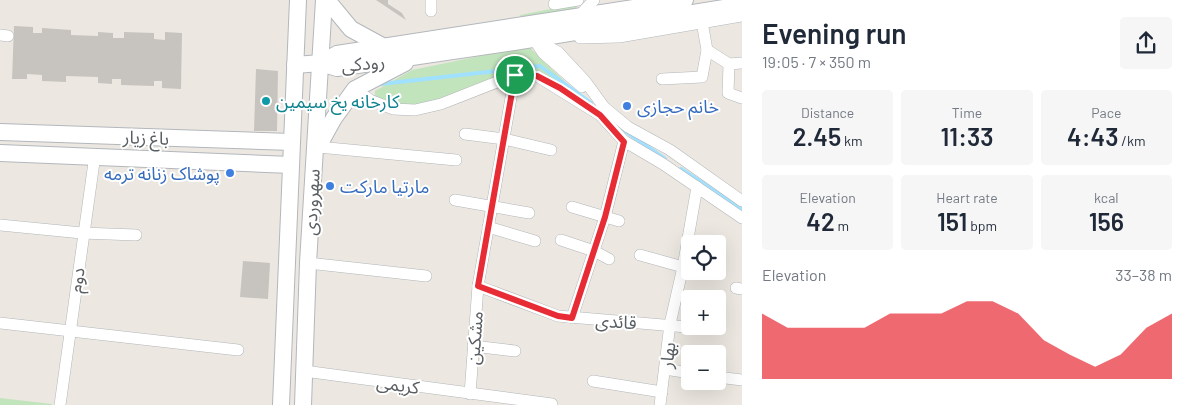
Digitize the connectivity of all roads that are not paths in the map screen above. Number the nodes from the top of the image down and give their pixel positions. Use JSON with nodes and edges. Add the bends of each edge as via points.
{"nodes":[{"id":1,"x":298,"y":0,"type":"edge"},
{"id":2,"x":326,"y":0,"type":"edge"},
{"id":3,"x":578,"y":0,"type":"edge"},
{"id":4,"x":594,"y":0,"type":"edge"},
{"id":5,"x":685,"y":0,"type":"edge"},
{"id":6,"x":554,"y":4,"type":"dead end"},
{"id":7,"x":742,"y":4,"type":"edge"},
{"id":8,"x":579,"y":16,"type":"junction"},
{"id":9,"x":742,"y":16,"type":"edge"},
{"id":10,"x":702,"y":22,"type":"junction"},
{"id":11,"x":531,"y":32,"type":"junction"},
{"id":12,"x":386,"y":48,"type":"junction"},
{"id":13,"x":707,"y":50,"type":"junction"},
{"id":14,"x":414,"y":57,"type":"junction"},
{"id":15,"x":321,"y":63,"type":"junction"},
{"id":16,"x":742,"y":63,"type":"edge"},
{"id":17,"x":729,"y":64,"type":"junction"},
{"id":18,"x":295,"y":65,"type":"junction"},
{"id":19,"x":515,"y":75,"type":"junction"},
{"id":20,"x":662,"y":79,"type":"dead end"},
{"id":21,"x":355,"y":89,"type":"junction"},
{"id":22,"x":742,"y":98,"type":"edge"},
{"id":23,"x":602,"y":111,"type":"junction"},
{"id":24,"x":0,"y":132,"type":"edge"},
{"id":25,"x":465,"y":134,"type":"dead end"},
{"id":26,"x":504,"y":139,"type":"junction"},
{"id":27,"x":292,"y":142,"type":"junction"},
{"id":28,"x":624,"y":142,"type":"junction"},
{"id":29,"x":551,"y":150,"type":"dead end"},
{"id":30,"x":0,"y":153,"type":"edge"},
{"id":31,"x":316,"y":154,"type":"junction"},
{"id":32,"x":95,"y":156,"type":"junction"},
{"id":33,"x":456,"y":160,"type":"dead end"},
{"id":34,"x":291,"y":165,"type":"junction"},
{"id":35,"x":697,"y":187,"type":"junction"},
{"id":36,"x":455,"y":200,"type":"dead end"},
{"id":37,"x":742,"y":201,"type":"edge"},
{"id":38,"x":492,"y":205,"type":"junction"},
{"id":39,"x":572,"y":207,"type":"dead end"},
{"id":40,"x":529,"y":213,"type":"dead end"},
{"id":41,"x":605,"y":217,"type":"junction"},
{"id":42,"x":742,"y":218,"type":"edge"},
{"id":43,"x":619,"y":222,"type":"dead end"},
{"id":44,"x":0,"y":225,"type":"edge"},
{"id":45,"x":488,"y":227,"type":"junction"},
{"id":46,"x":82,"y":233,"type":"junction"},
{"id":47,"x":136,"y":235,"type":"dead end"},
{"id":48,"x":689,"y":235,"type":"edge"},
{"id":49,"x":561,"y":240,"type":"dead end"},
{"id":50,"x":535,"y":241,"type":"dead end"},
{"id":51,"x":594,"y":251,"type":"junction"},
{"id":52,"x":640,"y":255,"type":"dead end"},
{"id":53,"x":609,"y":259,"type":"dead end"},
{"id":54,"x":308,"y":263,"type":"junction"},
{"id":55,"x":681,"y":266,"type":"edge"},
{"id":56,"x":426,"y":276,"type":"dead end"},
{"id":57,"x":681,"y":276,"type":"edge"},
{"id":58,"x":478,"y":286,"type":"junction"},
{"id":59,"x":572,"y":318,"type":"junction"},
{"id":60,"x":0,"y":323,"type":"edge"},
{"id":61,"x":670,"y":324,"type":"junction"},
{"id":62,"x":681,"y":325,"type":"edge"},
{"id":63,"x":70,"y":331,"type":"junction"},
{"id":64,"x":473,"y":346,"type":"junction"},
{"id":65,"x":238,"y":350,"type":"dead end"},
{"id":66,"x":515,"y":352,"type":"dead end"},
{"id":67,"x":665,"y":369,"type":"junction"},
{"id":68,"x":304,"y":371,"type":"junction"},
{"id":69,"x":681,"y":372,"type":"edge"},
{"id":70,"x":726,"y":378,"type":"edge"},
{"id":71,"x":742,"y":380,"type":"edge"},
{"id":72,"x":593,"y":381,"type":"dead end"},
{"id":73,"x":662,"y":392,"type":"junction"},
{"id":74,"x":470,"y":394,"type":"junction"},
{"id":75,"x":306,"y":404,"type":"edge"},
{"id":76,"x":552,"y":404,"type":"edge"},
{"id":77,"x":60,"y":405,"type":"edge"},
{"id":78,"x":281,"y":405,"type":"edge"},
{"id":79,"x":660,"y":405,"type":"edge"}],
"edges":[{"from":1,"to":18,"type":"main road","name":"سهروردی"},
{"from":2,"to":12,"type":"main road","via":[[351,29]]},
{"from":2,"to":15,"type":"main road","name":"سهروردی"},
{"from":3,"to":6,"type":"street"},
{"from":4,"to":8,"type":"street"},
{"from":5,"to":8,"type":"main road","name":"رودکی"},
{"from":7,"to":11,"type":"main road","name":"رودکی"},
{"from":8,"to":11,"type":"main road","name":"رودکی"},
{"from":9,"to":10,"type":"street"},
{"from":10,"to":11,"type":"street","via":[[619,37]]},
{"from":10,"to":13,"type":"street"},
{"from":11,"to":12,"type":"main road","name":"رودکی"},
{"from":11,"to":14,"type":"main road","name":"رودکی"},
{"from":11,"to":23,"type":"street","via":[[558,52],[585,81]]},
{"from":12,"to":15,"type":"main road","name":"رودکی","via":[[337,54]]},
{"from":13,"to":17,"type":"street"},
{"from":13,"to":20,"type":"street","via":[[702,77]]},
{"from":14,"to":15,"type":"main road","name":"رودکی","via":[[337,68]]},
{"from":14,"to":21,"type":"main road"},
{"from":15,"to":18,"type":"main road"},
{"from":15,"to":31,"type":"main road","name":"سهروردی"},
{"from":16,"to":17,"type":"street"},
{"from":17,"to":22,"type":"street","via":[[728,93]]},
{"from":18,"to":27,"type":"main road","name":"سهروردی"},
{"from":19,"to":21,"type":"street","via":[[441,104],[415,110],[393,109],[370,100]]},
{"from":19,"to":23,"type":"street","via":[[537,76]]},
{"from":19,"to":26,"type":"street","name":"مشکین"},
{"from":21,"to":31,"type":"main road","via":[[334,118]]},
{"from":23,"to":28,"type":"street"},
{"from":23,"to":37,"type":"street","via":[[670,150]]},
{"from":24,"to":27,"type":"main road","name":"باغ زیار"},
{"from":25,"to":26,"type":"street"},
{"from":26,"to":29,"type":"street"},
{"from":26,"to":38,"type":"street","name":"مشکین"},
{"from":27,"to":34,"type":"main road","name":"سهروردی"},
{"from":28,"to":35,"type":"street"},
{"from":28,"to":41,"type":"street"},
{"from":30,"to":32,"type":"main road","name":"باغ زیار"},
{"from":31,"to":33,"type":"street"},
{"from":31,"to":54,"type":"main road","name":"سهروردی"},
{"from":32,"to":34,"type":"main road","name":"باغ زیار"},
{"from":32,"to":46,"type":"street","name":"دوم"},
{"from":34,"to":78,"type":"main road","name":"سهروردی"},
{"from":35,"to":42,"type":"street"},
{"from":35,"to":48,"type":"street","name":"بهار"},
{"from":36,"to":38,"type":"street"},
{"from":38,"to":40,"type":"street"},
{"from":38,"to":45,"type":"street","name":"مشکین"},
{"from":39,"to":41,"type":"street"},
{"from":41,"to":43,"type":"street"},
{"from":41,"to":51,"type":"street"},
{"from":44,"to":46,"type":"street"},
{"from":45,"to":50,"type":"street"},
{"from":45,"to":58,"type":"street","name":"مشکین"},
{"from":46,"to":47,"type":"street"},
{"from":46,"to":63,"type":"street","name":"دوم"},
{"from":49,"to":51,"type":"street"},
{"from":51,"to":53,"type":"street"},
{"from":51,"to":59,"type":"street"},
{"from":52,"to":55,"type":"street"},
{"from":54,"to":56,"type":"street"},
{"from":54,"to":68,"type":"main road","name":"سهروردی"},
{"from":57,"to":61,"type":"street","name":"بهار"},
{"from":58,"to":59,"type":"street","name":"قائدی","via":[[558,316]]},
{"from":58,"to":64,"type":"street","name":"مشکین"},
{"from":59,"to":61,"type":"street","name":"قائدی"},
{"from":60,"to":63,"type":"street"},
{"from":61,"to":62,"type":"street","name":"قائدی"},
{"from":61,"to":67,"type":"street","name":"بهار"},
{"from":63,"to":65,"type":"street"},
{"from":63,"to":77,"type":"street","name":"دوم"},
{"from":64,"to":66,"type":"street"},
{"from":64,"to":74,"type":"street","name":"مشکین"},
{"from":67,"to":69,"type":"street"},
{"from":67,"to":73,"type":"street","name":"بهار"},
{"from":68,"to":74,"type":"street","name":"کریمی"},
{"from":68,"to":75,"type":"main road","name":"سهروردی"},
{"from":70,"to":71,"type":"street"},
{"from":72,"to":73,"type":"street"},
{"from":73,"to":79,"type":"street","name":"بهار"},
{"from":74,"to":76,"type":"street","name":"کریمی"}]}
